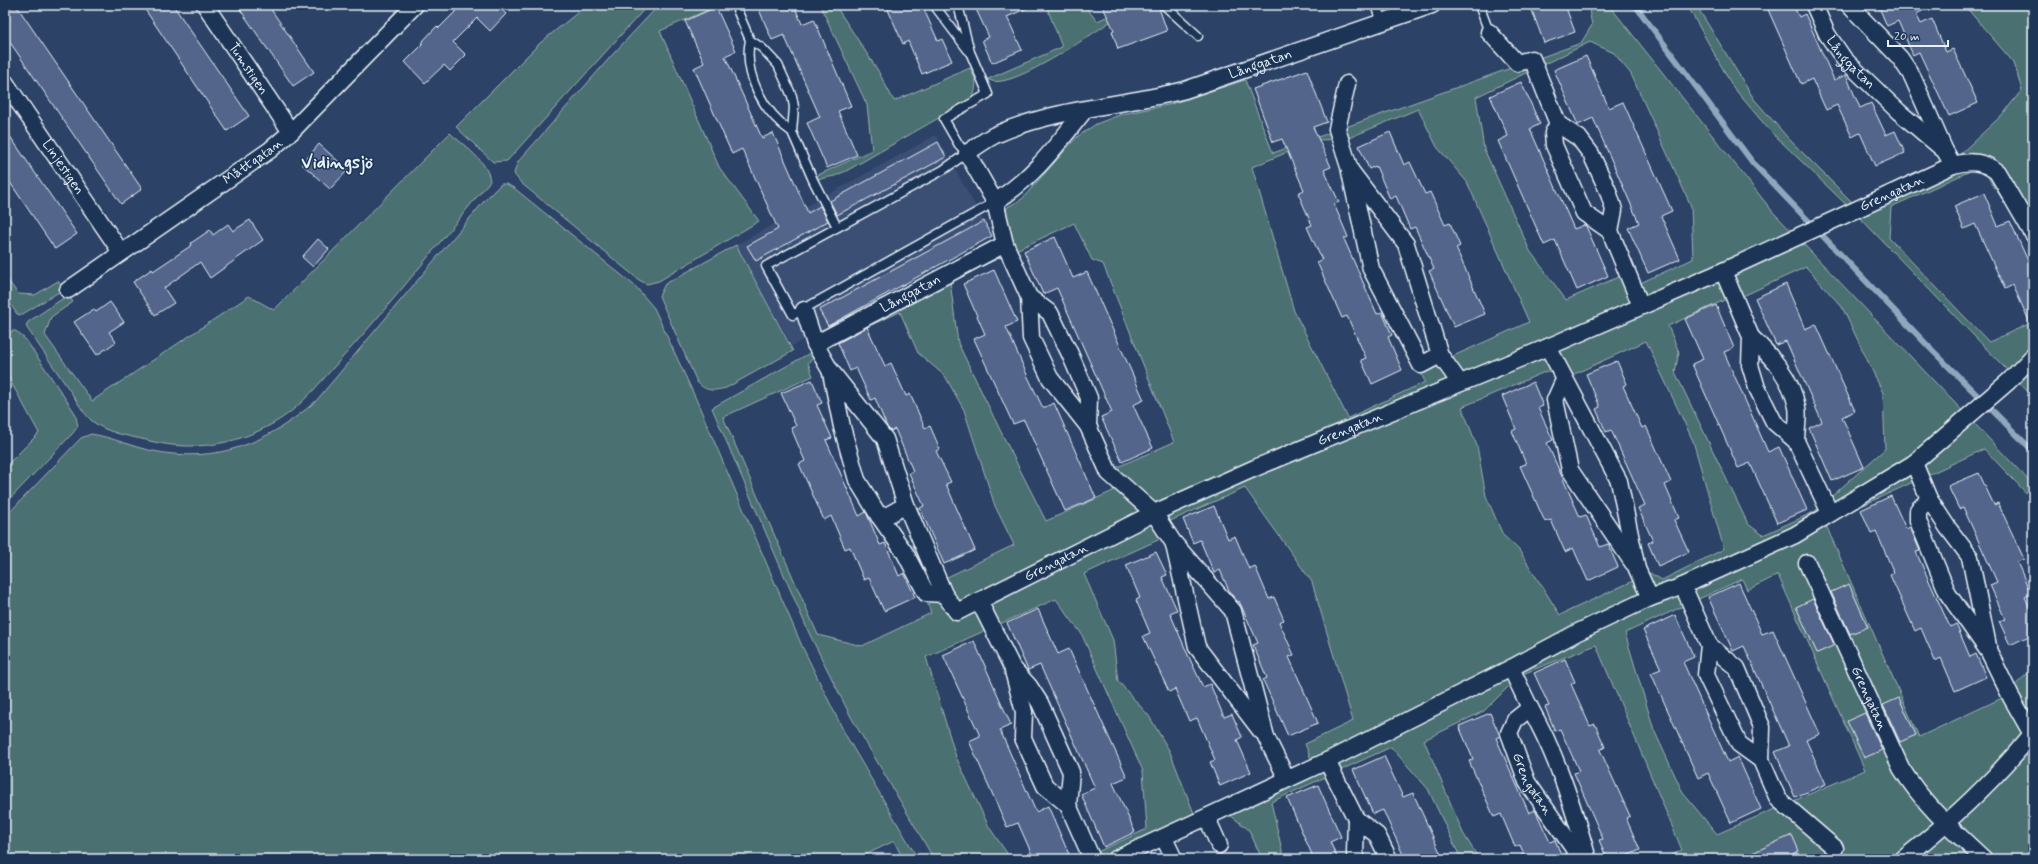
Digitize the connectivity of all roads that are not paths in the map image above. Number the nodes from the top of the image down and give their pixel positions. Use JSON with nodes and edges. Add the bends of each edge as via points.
{"nodes":[{"id":1,"x":205,"y":5,"type":"edge"},
{"id":2,"x":415,"y":5,"type":"edge"},
{"id":3,"x":736,"y":5,"type":"edge"},
{"id":4,"x":934,"y":5,"type":"edge"},
{"id":5,"x":958,"y":5,"type":"edge"},
{"id":6,"x":1164,"y":5,"type":"edge"},
{"id":7,"x":1376,"y":5,"type":"edge"},
{"id":8,"x":1432,"y":5,"type":"edge"},
{"id":9,"x":1479,"y":5,"type":"edge"},
{"id":10,"x":1814,"y":5,"type":"edge"},
{"id":11,"x":1849,"y":5,"type":"edge"},
{"id":12,"x":1382,"y":22,"type":"junction"},
{"id":13,"x":1489,"y":32,"type":"joint"},
{"id":14,"x":1198,"y":36,"type":"dead end"},
{"id":15,"x":750,"y":40,"type":"junction"},
{"id":16,"x":970,"y":52,"type":"junction"},
{"id":17,"x":5,"y":82,"type":"edge"},
{"id":18,"x":1347,"y":84,"type":"dead end"},
{"id":19,"x":1922,"y":96,"type":"junction"},
{"id":20,"x":1084,"y":110,"type":"junction"},
{"id":21,"x":1899,"y":112,"type":"junction"},
{"id":22,"x":1558,"y":124,"type":"junction"},
{"id":23,"x":291,"y":132,"type":"junction"},
{"id":24,"x":792,"y":132,"type":"junction"},
{"id":25,"x":1945,"y":151,"type":"junction"},
{"id":26,"x":967,"y":153,"type":"junction"},
{"id":27,"x":1953,"y":165,"type":"junction"},
{"id":28,"x":1350,"y":170,"type":"junction"},
{"id":29,"x":995,"y":202,"type":"junction"},
{"id":30,"x":837,"y":227,"type":"junction"},
{"id":31,"x":1610,"y":231,"type":"junction"},
{"id":32,"x":2033,"y":234,"type":"edge"},
{"id":33,"x":1006,"y":244,"type":"junction"},
{"id":34,"x":121,"y":252,"type":"junction"},
{"id":35,"x":1723,"y":271,"type":"junction"},
{"id":36,"x":68,"y":290,"type":"dead end"},
{"id":37,"x":1029,"y":297,"type":"junction"},
{"id":38,"x":1641,"y":306,"type":"junction"},
{"id":39,"x":804,"y":310,"type":"junction"},
{"id":40,"x":1751,"y":337,"type":"junction"},
{"id":41,"x":815,"y":344,"type":"junction"},
{"id":42,"x":1548,"y":347,"type":"junction"},
{"id":43,"x":1440,"y":355,"type":"junction"},
{"id":44,"x":2033,"y":356,"type":"edge"},
{"id":45,"x":830,"y":370,"type":"junction"},
{"id":46,"x":1081,"y":380,"type":"junction"},
{"id":47,"x":1564,"y":380,"type":"junction"},
{"id":48,"x":1460,"y":383,"type":"junction"},
{"id":49,"x":1059,"y":388,"type":"junction"},
{"id":50,"x":1088,"y":426,"type":"junction"},
{"id":51,"x":1796,"y":441,"type":"junction"},
{"id":52,"x":1914,"y":463,"type":"junction"},
{"id":53,"x":1929,"y":499,"type":"junction"},
{"id":54,"x":906,"y":504,"type":"junction"},
{"id":55,"x":1154,"y":513,"type":"junction"},
{"id":56,"x":1830,"y":513,"type":"junction"},
{"id":57,"x":879,"y":516,"type":"junction"},
{"id":58,"x":1173,"y":542,"type":"junction"},
{"id":59,"x":1808,"y":563,"type":"dead end"},
{"id":60,"x":1637,"y":570,"type":"junction"},
{"id":61,"x":1202,"y":576,"type":"junction"},
{"id":62,"x":1183,"y":586,"type":"junction"},
{"id":63,"x":1683,"y":586,"type":"junction"},
{"id":64,"x":944,"y":594,"type":"junction"},
{"id":65,"x":1650,"y":598,"type":"junction"},
{"id":66,"x":979,"y":601,"type":"junction"},
{"id":67,"x":1709,"y":645,"type":"junction"},
{"id":68,"x":1989,"y":652,"type":"junction"},
{"id":69,"x":1012,"y":667,"type":"junction"},
{"id":70,"x":1511,"y":668,"type":"junction"},
{"id":71,"x":1530,"y":708,"type":"junction"},
{"id":72,"x":1044,"y":711,"type":"junction"},
{"id":73,"x":1024,"y":712,"type":"junction"},
{"id":74,"x":1266,"y":737,"type":"junction"},
{"id":75,"x":1761,"y":760,"type":"junction"},
{"id":76,"x":1327,"y":761,"type":"junction"},
{"id":77,"x":1287,"y":779,"type":"junction"},
{"id":78,"x":1068,"y":805,"type":"junction"},
{"id":79,"x":1207,"y":818,"type":"junction"},
{"id":80,"x":1356,"y":819,"type":"junction"},
{"id":81,"x":1947,"y":824,"type":"junction"},
{"id":82,"x":1164,"y":838,"type":"junction"},
{"id":83,"x":1219,"y":845,"type":"dead end"},
{"id":84,"x":1834,"y":848,"type":"dead end"},
{"id":85,"x":1173,"y":858,"type":"edge"},
{"id":86,"x":1092,"y":859,"type":"edge"},
{"id":87,"x":1116,"y":859,"type":"edge"},
{"id":88,"x":1358,"y":859,"type":"edge"},
{"id":89,"x":1389,"y":859,"type":"edge"},
{"id":90,"x":1581,"y":859,"type":"edge"},
{"id":91,"x":1588,"y":859,"type":"edge"},
{"id":92,"x":1903,"y":859,"type":"edge"},
{"id":93,"x":1984,"y":859,"type":"edge"}],
"edges":[{"from":1,"to":23,"type":"street","name":"Tumstigen"},
{"from":2,"to":23,"type":"street","name":"Måttgatan"},
{"from":3,"to":15,"type":"lane"},
{"from":4,"to":16,"type":"lane"},
{"from":5,"to":16,"type":"lane"},
{"from":6,"to":14,"type":"lane"},
{"from":7,"to":12,"type":"lane"},
{"from":8,"to":12,"type":"street","name":"Långgatan"},
{"from":9,"to":13,"type":"lane"},
{"from":10,"to":21,"type":"street","name":"Långgatan","via":[[1827,34],[1844,59]]},
{"from":11,"to":19,"type":"street","name":"Långgatan","via":[[1900,58]]},
{"from":12,"to":20,"type":"street","name":"Långgatan","via":[[1185,90]]},
{"from":13,"to":22,"type":"street","via":[[1517,63],[1532,59]]},
{"from":15,"to":24,"type":"lane","via":[[750,73],[774,118]]},
{"from":15,"to":24,"type":"lane","via":[[778,65],[794,107]]},
{"from":16,"to":26,"type":"lane","via":[[988,94],[944,119],[959,145]]},
{"from":17,"to":34,"type":"street","name":"Linjestigen"},
{"from":18,"to":28,"type":"street","via":[[1337,129]]},
{"from":19,"to":21,"type":"street","via":[[1915,106]]},
{"from":19,"to":25,"type":"street","name":"Långgatan"},
{"from":20,"to":26,"type":"street","name":"Långgatan","via":[[1034,121],[994,136]]},
{"from":20,"to":29,"type":"street","via":[[1039,167]]},
{"from":21,"to":25,"type":"street","name":"Långgatan"},
{"from":22,"to":31,"type":"street","via":[[1579,138],[1591,154],[1614,210]]},
{"from":22,"to":31,"type":"street","via":[[1553,133],[1554,145],[1584,213]]},
{"from":23,"to":34,"type":"street","name":"Måttgatan","via":[[270,150]]},
{"from":24,"to":30,"type":"lane"},
{"from":25,"to":27,"type":"street","name":"Långgatan"},
{"from":26,"to":29,"type":"street"},
{"from":26,"to":30,"type":"lane","via":[[943,170]]},
{"from":27,"to":32,"type":"street","name":"Grengatan","via":[[1981,163],[1997,172]]},
{"from":27,"to":35,"type":"street","name":"Grengatan"},
{"from":28,"to":43,"type":"street","via":[[1406,244]]},
{"from":28,"to":43,"type":"street","via":[[1371,269],[1421,365]]},
{"from":29,"to":33,"type":"street"},
{"from":29,"to":39,"type":"lane"},
{"from":30,"to":39,"type":"lane","via":[[766,266],[794,315]]},
{"from":31,"to":38,"type":"street"},
{"from":33,"to":37,"type":"street"},
{"from":33,"to":41,"type":"street","name":"Långgatan"},
{"from":34,"to":36,"type":"street","name":"Måttgatan"},
{"from":35,"to":38,"type":"street","name":"Grengatan"},
{"from":35,"to":40,"type":"street"},
{"from":37,"to":46,"type":"street","via":[[1050,313]]},
{"from":37,"to":49,"type":"street","via":[[1031,338],[1050,378]]},
{"from":38,"to":42,"type":"street","name":"Grengatan"},
{"from":39,"to":41,"type":"street"},
{"from":40,"to":51,"type":"street","via":[[1750,365],[1758,388],[1774,422]]},
{"from":40,"to":51,"type":"street","via":[[1775,360],[1789,383],[1797,408]]},
{"from":41,"to":45,"type":"street"},
{"from":42,"to":47,"type":"street"},
{"from":42,"to":48,"type":"street","name":"Grengatan"},
{"from":43,"to":48,"type":"street"},
{"from":44,"to":52,"type":"street","via":[[2009,381]]},
{"from":45,"to":54,"type":"street","via":[[885,438]]},
{"from":45,"to":57,"type":"street","via":[[857,480]]},
{"from":46,"to":49,"type":"street","via":[[1069,388]]},
{"from":46,"to":50,"type":"street","via":[[1089,398]]},
{"from":47,"to":60,"type":"street","via":[[1619,481]]},
{"from":47,"to":60,"type":"street","via":[[1555,400],[1570,470]]},
{"from":48,"to":55,"type":"street","name":"Grengatan"},
{"from":49,"to":50,"type":"street"},
{"from":50,"to":55,"type":"street","via":[[1109,473]]},
{"from":51,"to":56,"type":"street"},
{"from":52,"to":53,"type":"street"},
{"from":52,"to":56,"type":"street"},
{"from":53,"to":68,"type":"street","via":[[1970,557]]},
{"from":53,"to":68,"type":"street","via":[[1918,510],[1918,521],[1937,571],[1948,594]]},
{"from":54,"to":57,"type":"street","via":[[888,515]]},
{"from":54,"to":64,"type":"street"},
{"from":55,"to":58,"type":"street"},
{"from":55,"to":66,"type":"street","name":"Grengatan"},
{"from":56,"to":63,"type":"street","via":[[1795,535]]},
{"from":57,"to":64,"type":"street","via":[[905,553],[926,593]]},
{"from":58,"to":61,"type":"street"},
{"from":58,"to":62,"type":"street"},
{"from":59,"to":81,"type":"street","name":"Grengatan","via":[[1901,768],[1927,805]]},
{"from":60,"to":65,"type":"street"},
{"from":61,"to":62,"type":"street","via":[[1195,575],[1189,578]]},
{"from":61,"to":74,"type":"street","via":[[1232,611]]},
{"from":62,"to":74,"type":"street","via":[[1197,647]]},
{"from":63,"to":65,"type":"street"},
{"from":63,"to":67,"type":"street"},
{"from":64,"to":66,"type":"street","name":"Grengatan","via":[[957,612]]},
{"from":65,"to":70,"type":"street","via":[[1578,632]]},
{"from":66,"to":69,"type":"street"},
{"from":67,"to":75,"type":"street","via":[[1737,668],[1762,727]]},
{"from":67,"to":75,"type":"street","via":[[1706,675],[1739,744]]},
{"from":68,"to":81,"type":"street","via":[[2032,734],[1980,794]]},
{"from":69,"to":72,"type":"street","via":[[1029,686]]},
{"from":69,"to":73,"type":"street"},
{"from":70,"to":71,"type":"street","name":"Grengatan"},
{"from":70,"to":76,"type":"street"},
{"from":71,"to":90,"type":"street","name":"Grengatan","via":[[1515,720],[1510,732],[1527,782]]},
{"from":71,"to":91,"type":"street","name":"Grengatan","via":[[1551,750],[1571,801]]},
{"from":72,"to":73,"type":"street"},
{"from":72,"to":78,"type":"street","via":[[1071,772]]},
{"from":73,"to":78,"type":"street","via":[[1022,738],[1045,786]]},
{"from":74,"to":77,"type":"street"},
{"from":75,"to":84,"type":"street","via":[[1778,799]]},
{"from":76,"to":77,"type":"street"},
{"from":76,"to":80,"type":"street"},
{"from":77,"to":79,"type":"street"},
{"from":78,"to":86,"type":"street"},
{"from":79,"to":82,"type":"street"},
{"from":79,"to":83,"type":"street"},
{"from":80,"to":88,"type":"street","via":[[1355,854]]},
{"from":80,"to":89,"type":"street","via":[[1377,835]]},
{"from":81,"to":92,"type":"street"},
{"from":81,"to":93,"type":"street","name":"Grengatan"},
{"from":82,"to":85,"type":"street"},
{"from":82,"to":87,"type":"street"}]}
